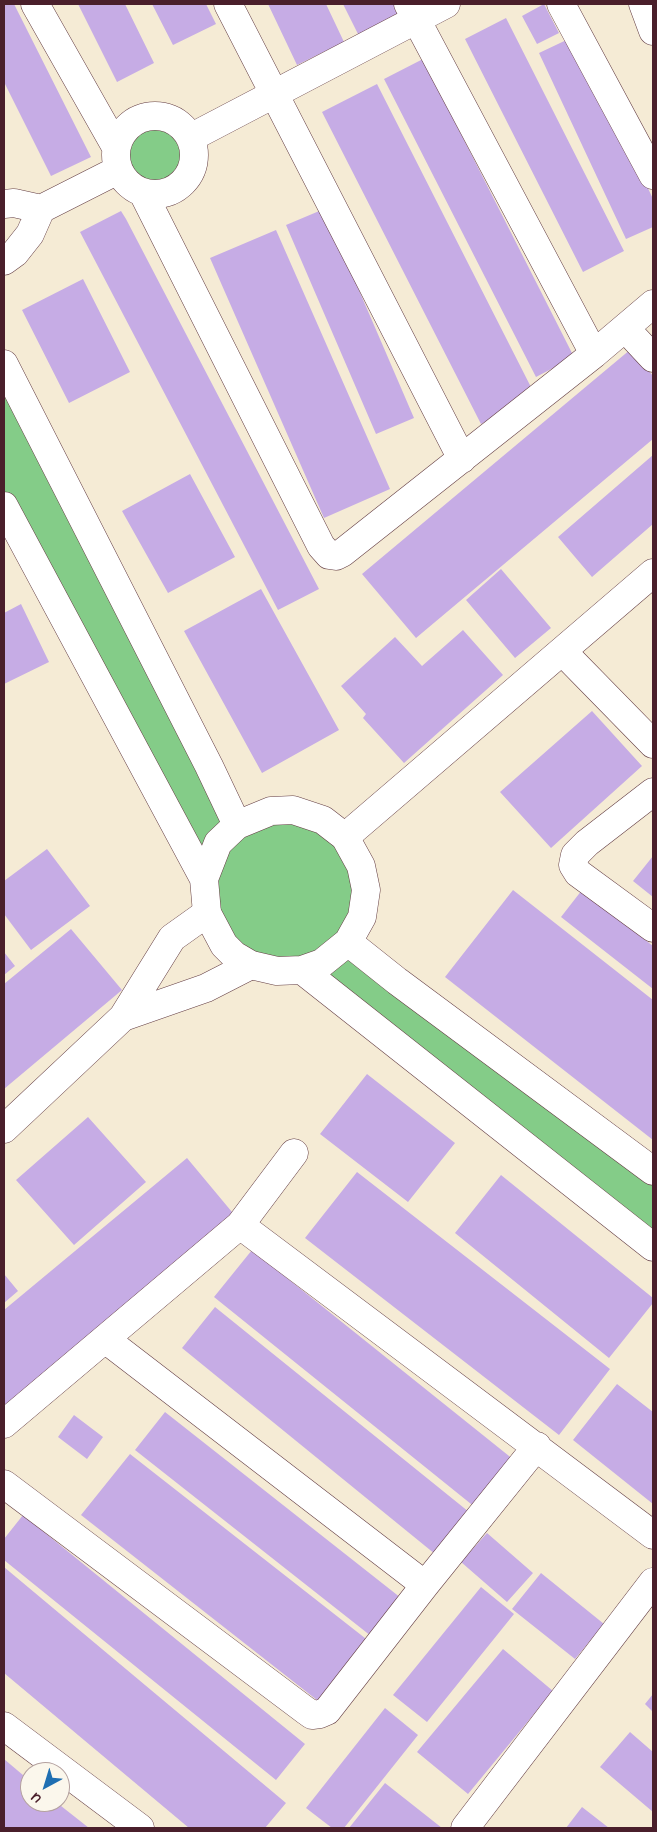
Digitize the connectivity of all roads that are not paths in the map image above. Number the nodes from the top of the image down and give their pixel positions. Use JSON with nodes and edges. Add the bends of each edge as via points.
{"nodes":[{"id":1,"x":35,"y":4,"type":"edge"},
{"id":2,"x":228,"y":4,"type":"edge"},
{"id":3,"x":446,"y":4,"type":"edge"},
{"id":4,"x":561,"y":4,"type":"edge"},
{"id":5,"x":643,"y":4,"type":"edge"},
{"id":6,"x":412,"y":12,"type":"edge"},
{"id":7,"x":653,"y":31,"type":"edge"},
{"id":8,"x":276,"y":94,"type":"junction"},
{"id":9,"x":190,"y":138,"type":"junction"},
{"id":10,"x":117,"y":159,"type":"junction"},
{"id":11,"x":653,"y":175,"type":"edge"},
{"id":12,"x":143,"y":193,"type":"junction"},
{"id":13,"x":4,"y":204,"type":"edge"},
{"id":14,"x":41,"y":208,"type":"junction"},
{"id":15,"x":4,"y":261,"type":"edge"},
{"id":16,"x":653,"y":304,"type":"edge"},
{"id":17,"x":625,"y":328,"type":"junction"},
{"id":18,"x":594,"y":354,"type":"junction"},
{"id":19,"x":653,"y":358,"type":"edge"},
{"id":20,"x":4,"y":364,"type":"edge"},
{"id":21,"x":462,"y":459,"type":"junction"},
{"id":22,"x":4,"y":506,"type":"edge"},
{"id":23,"x":653,"y":572,"type":"edge"},
{"id":24,"x":562,"y":651,"type":"junction"},
{"id":25,"x":653,"y":744,"type":"edge"},
{"id":26,"x":653,"y":792,"type":"edge"},
{"id":27,"x":237,"y":825,"type":"junction"},
{"id":28,"x":345,"y":837,"type":"junction"},
{"id":29,"x":204,"y":879,"type":"junction"},
{"id":30,"x":207,"y":913,"type":"junction"},
{"id":31,"x":653,"y":928,"type":"edge"},
{"id":32,"x":348,"y":942,"type":"junction"},
{"id":33,"x":251,"y":965,"type":"junction"},
{"id":34,"x":302,"y":970,"type":"junction"},
{"id":35,"x":123,"y":1017,"type":"junction"},
{"id":36,"x":4,"y":1129,"type":"edge"},
{"id":37,"x":294,"y":1153,"type":"dead end"},
{"id":38,"x":653,"y":1171,"type":"edge"},
{"id":39,"x":240,"y":1225,"type":"junction"},
{"id":40,"x":653,"y":1247,"type":"edge"},
{"id":41,"x":104,"y":1339,"type":"junction"},
{"id":42,"x":4,"y":1424,"type":"edge"},
{"id":43,"x":537,"y":1446,"type":"junction"},
{"id":44,"x":4,"y":1484,"type":"edge"},
{"id":45,"x":653,"y":1535,"type":"edge"},
{"id":46,"x":653,"y":1582,"type":"edge"},
{"id":47,"x":425,"y":1584,"type":"junction"},
{"id":48,"x":4,"y":1726,"type":"edge"},
{"id":49,"x":140,"y":1828,"type":"edge"},
{"id":50,"x":465,"y":1828,"type":"edge"}],
"edges":[{"from":1,"to":10,"type":"street"},
{"from":2,"to":8,"type":"street"},
{"from":3,"to":6,"type":"street"},
{"from":4,"to":11,"type":"street"},
{"from":5,"to":7,"type":"street"},
{"from":6,"to":8,"type":"street"},
{"from":6,"to":18,"type":"street"},
{"from":8,"to":9,"type":"street"},
{"from":8,"to":21,"type":"street"},
{"from":9,"to":10,"type":"street","via":[[174,120],[157,116],[139,118],[119,138]]},
{"from":9,"to":12,"type":"street","via":[[194,161],[188,178],[176,189],[162,194]]},
{"from":10,"to":12,"type":"street","via":[[129,185]]},
{"from":10,"to":14,"type":"street"},
{"from":12,"to":21,"type":"street","via":[[321,546],[329,555],[342,553]]},
{"from":13,"to":14,"type":"street"},
{"from":14,"to":15,"type":"street","via":[[30,234]]},
{"from":16,"to":17,"type":"street"},
{"from":17,"to":18,"type":"street"},
{"from":17,"to":19,"type":"street"},
{"from":18,"to":21,"type":"street"},
{"from":20,"to":27,"type":"street"},
{"from":22,"to":29,"type":"street"},
{"from":23,"to":24,"type":"street"},
{"from":24,"to":25,"type":"street"},
{"from":24,"to":28,"type":"street"},
{"from":26,"to":31,"type":"street","via":[[587,843],[575,855],[573,865],[578,873]]},
{"from":27,"to":28,"type":"street","via":[[271,811],[293,810],[323,820]]},
{"from":27,"to":29,"type":"street","via":[[218,843]]},
{"from":28,"to":32,"type":"street","via":[[362,866],[366,890],[362,917]]},
{"from":29,"to":30,"type":"street"},
{"from":30,"to":33,"type":"street","via":[[224,945]]},
{"from":30,"to":35,"type":"street","via":[[172,938]]},
{"from":32,"to":34,"type":"street","via":[[322,963]]},
{"from":32,"to":38,"type":"street"},
{"from":33,"to":34,"type":"street","via":[[277,972]]},
{"from":33,"to":35,"type":"street","via":[[206,988]]},
{"from":34,"to":40,"type":"street"},
{"from":35,"to":36,"type":"street"},
{"from":37,"to":39,"type":"street"},
{"from":39,"to":41,"type":"street"},
{"from":39,"to":43,"type":"street"},
{"from":41,"to":42,"type":"street"},
{"from":41,"to":47,"type":"street"},
{"from":43,"to":45,"type":"street"},
{"from":43,"to":47,"type":"street"},
{"from":44,"to":47,"type":"street","via":[[312,1715],[327,1711]]},
{"from":46,"to":50,"type":"street"},
{"from":48,"to":49,"type":"street"}]}
